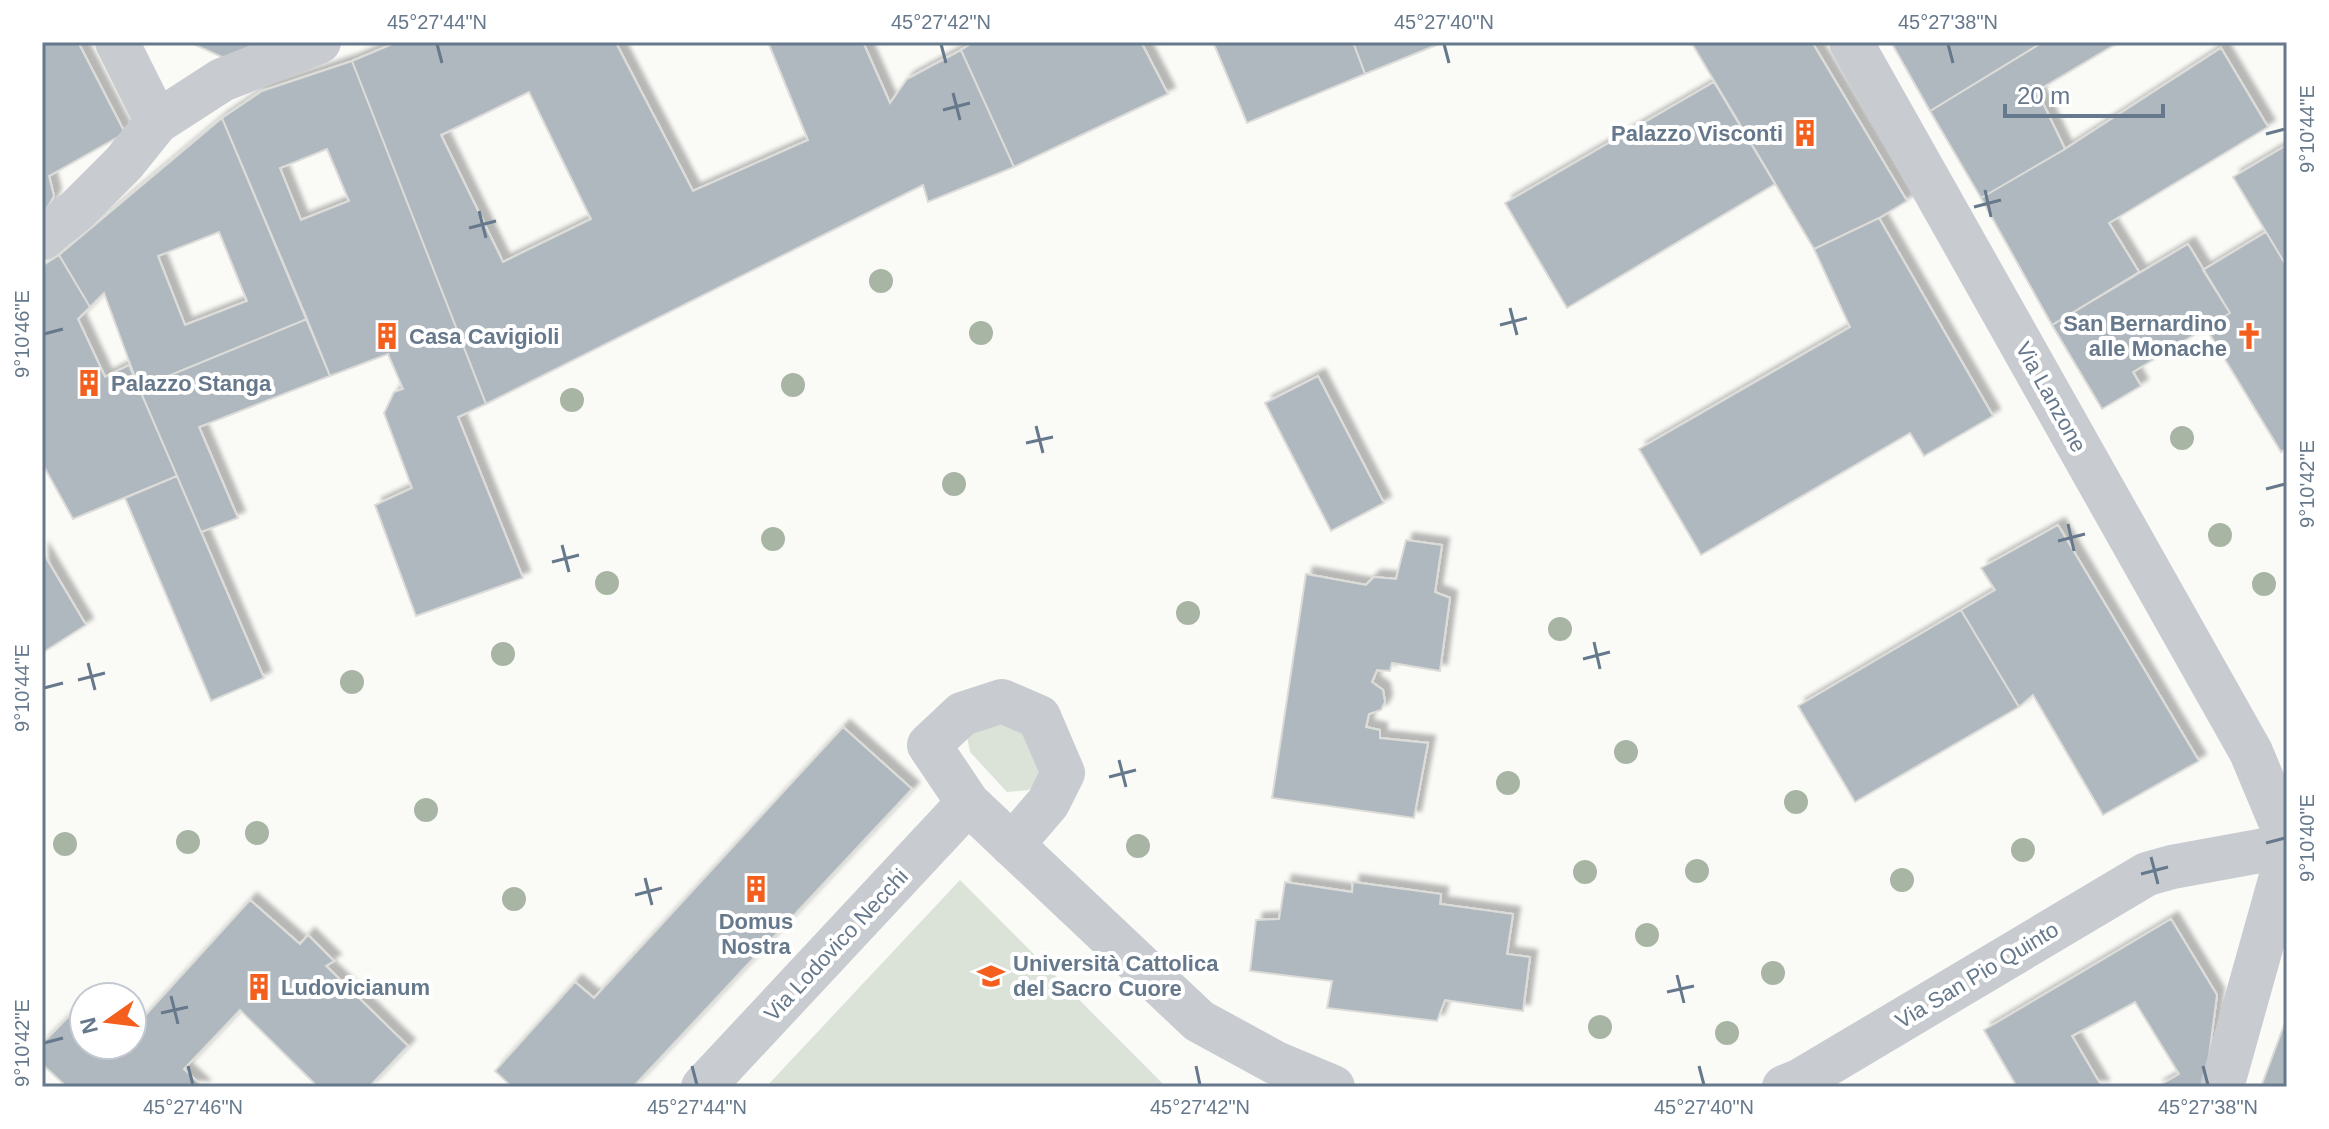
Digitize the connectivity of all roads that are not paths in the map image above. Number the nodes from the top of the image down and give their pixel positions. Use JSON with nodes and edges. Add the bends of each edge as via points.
{"nodes":[{"id":1,"x":117,"y":42,"type":"edge"},
{"id":2,"x":319,"y":42,"type":"edge"},
{"id":3,"x":1851,"y":42,"type":"edge"},
{"id":4,"x":157,"y":122,"type":"junction"},
{"id":5,"x":42,"y":238,"type":"edge"},
{"id":6,"x":968,"y":803,"type":"junction"},
{"id":7,"x":2287,"y":838,"type":"edge"},
{"id":8,"x":1012,"y":845,"type":"junction"},
{"id":9,"x":2287,"y":846,"type":"edge"},
{"id":10,"x":2287,"y":855,"type":"edge"},
{"id":11,"x":703,"y":1087,"type":"edge"},
{"id":12,"x":1333,"y":1087,"type":"edge"},
{"id":13,"x":1784,"y":1087,"type":"edge"},
{"id":14,"x":2222,"y":1087,"type":"edge"}],
"edges":[{"from":1,"to":4,"type":"street"},
{"from":2,"to":4,"type":"street","via":[[222,80]]},
{"from":3,"to":7,"type":"street","name":"Via Lanzone","via":[[2251,752]]},
{"from":4,"to":5,"type":"street","via":[[124,163]]},
{"from":6,"to":8,"type":"street"},
{"from":6,"to":8,"type":"street","via":[[929,745],[962,714],[1002,701],[1039,717],[1063,773],[1048,803]]},
{"from":6,"to":11,"type":"street","name":"Via Lodovico Necchi"},
{"from":8,"to":12,"type":"street","via":[[1199,1021]]},
{"from":9,"to":13,"type":"street","name":"Via San Pio Quinto","via":[[2147,874]]},
{"from":10,"to":14,"type":"street"}]}
